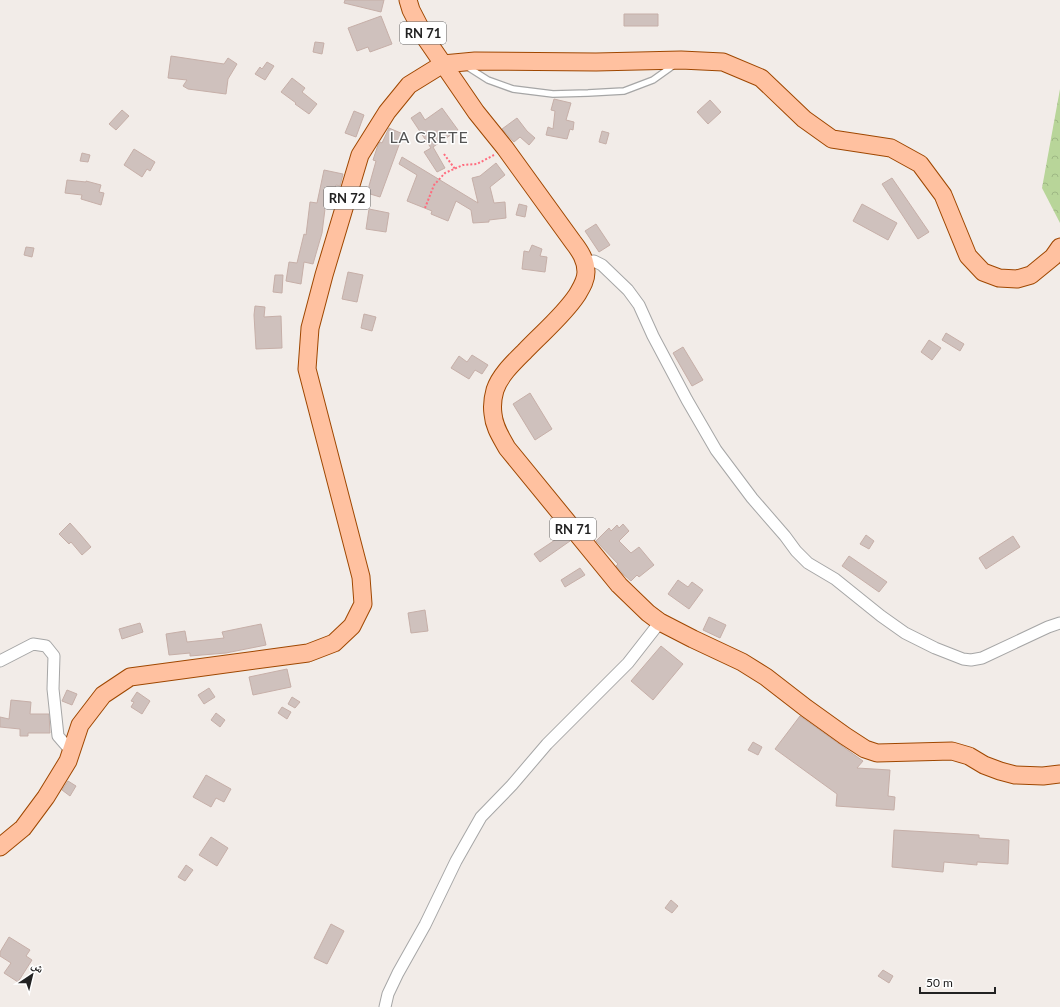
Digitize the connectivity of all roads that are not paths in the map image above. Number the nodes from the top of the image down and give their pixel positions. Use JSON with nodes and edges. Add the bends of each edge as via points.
{"nodes":[{"id":1,"x":408,"y":0,"type":"edge"},
{"id":2,"x":681,"y":60,"type":"junction"},
{"id":3,"x":452,"y":63,"type":"junction"},
{"id":4,"x":1060,"y":248,"type":"edge"},
{"id":5,"x":585,"y":262,"type":"junction"},
{"id":6,"x":660,"y":622,"type":"junction"},
{"id":7,"x":1060,"y":623,"type":"edge"},
{"id":8,"x":0,"y":661,"type":"edge"},
{"id":9,"x":71,"y":751,"type":"junction"},
{"id":10,"x":1060,"y":774,"type":"edge"},
{"id":11,"x":0,"y":847,"type":"edge"},
{"id":12,"x":385,"y":1007,"type":"edge"}],
"edges":[{"from":1,"to":3,"type":"main road","number":"RN 71","via":[[426,39]]},
{"from":2,"to":3,"type":"main road","number":"RN 72"},
{"from":2,"to":3,"type":"lane","via":[[653,80],[624,91],[553,94],[513,89]]},
{"from":2,"to":4,"type":"main road","number":"RN 72","via":[[723,62],[761,78],[804,119],[832,139],[890,148],[920,164],[943,195],[968,256],[983,272],[999,278],[1017,279],[1031,275]]},
{"from":3,"to":5,"type":"main road","number":"RN 71","via":[[476,112],[574,242]]},
{"from":3,"to":9,"type":"main road","number":"RN 72","via":[[409,85],[386,112],[360,155],[310,328],[307,369],[361,577],[363,604],[352,626],[334,643],[308,653],[130,677],[103,695],[80,725]]},
{"from":5,"to":6,"type":"main road","number":"RN 71","via":[[585,280],[570,305],[502,376],[495,390],[493,414],[497,429],[507,448],[619,585]]},
{"from":5,"to":7,"type":"street","via":[[594,261],[602,265],[628,290],[639,305],[653,336],[716,450],[752,498],[808,563],[836,579],[905,633],[963,659],[982,658]]},
{"from":6,"to":10,"type":"main road","number":"RN 71","via":[[742,662],[865,749],[877,753],[952,751],[969,756],[1000,772],[1043,776]]},
{"from":6,"to":12,"type":"street","via":[[628,663],[546,744],[481,817],[398,972]]},
{"from":8,"to":9,"type":"street","via":[[32,644],[46,646],[54,656],[53,689],[58,736]]},
{"from":9,"to":11,"type":"main road","number":"RN 72","via":[[68,761],[46,797],[23,828]]}]}
